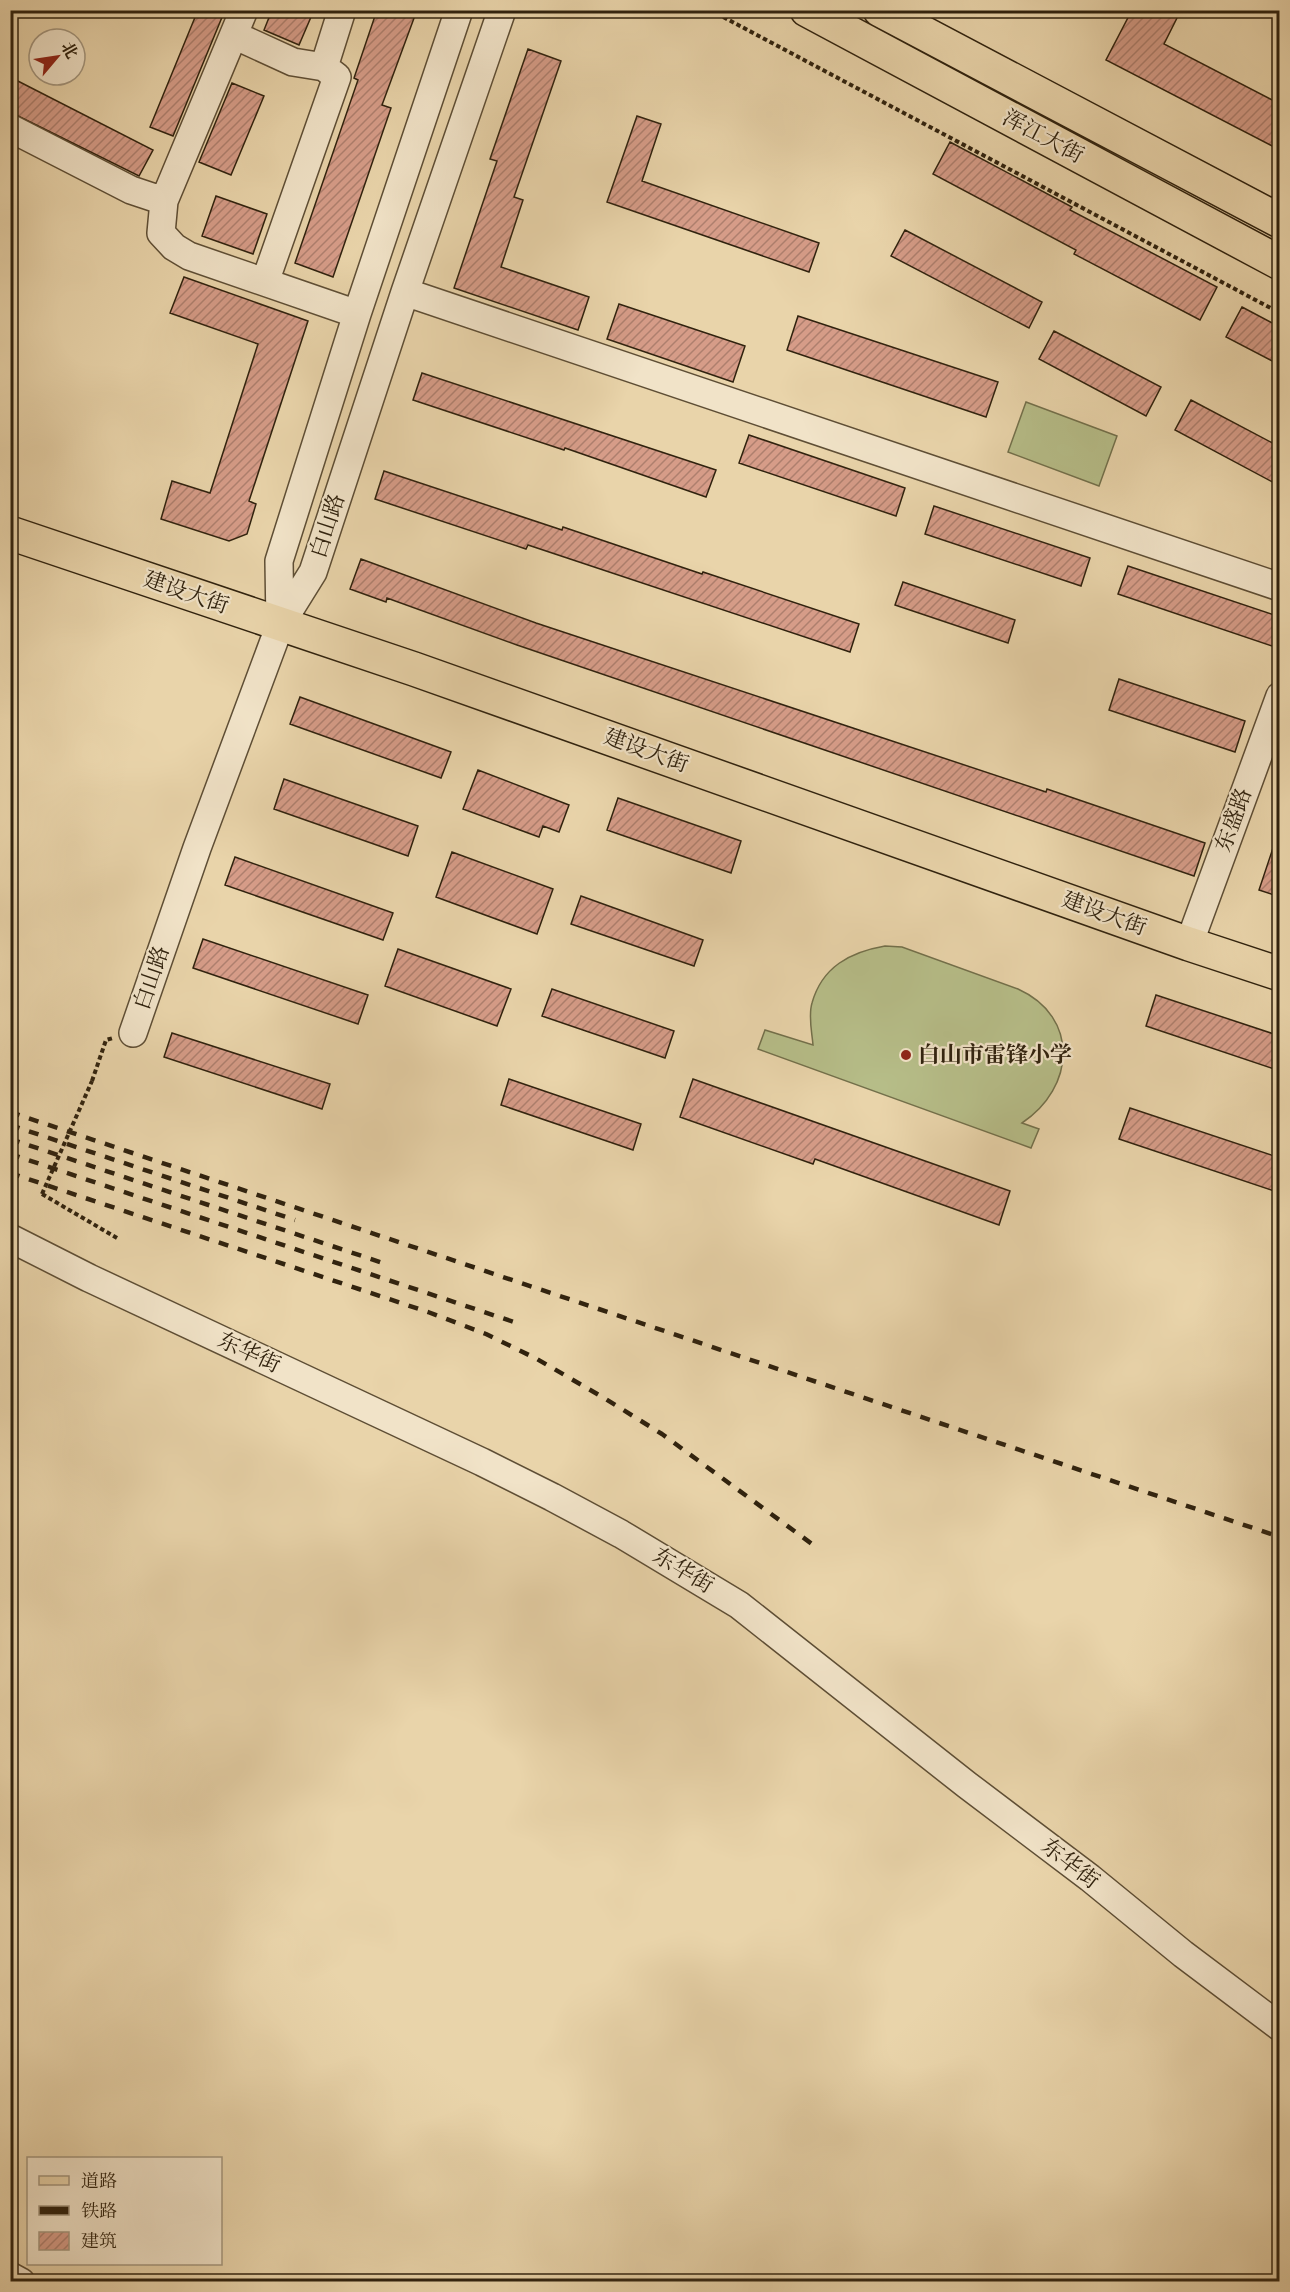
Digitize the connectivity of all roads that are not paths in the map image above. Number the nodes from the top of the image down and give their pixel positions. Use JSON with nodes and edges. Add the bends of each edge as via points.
{"nodes":[{"id":1,"x":244,"y":10,"type":"edge"},
{"id":2,"x":342,"y":10,"type":"edge"},
{"id":3,"x":459,"y":10,"type":"edge"},
{"id":4,"x":502,"y":10,"type":"edge"},
{"id":5,"x":807,"y":10,"type":"edge"},
{"id":6,"x":880,"y":10,"type":"edge"},
{"id":7,"x":234,"y":35,"type":"junction"},
{"id":8,"x":324,"y":67,"type":"junction"},
{"id":9,"x":10,"y":128,"type":"edge"},
{"id":10,"x":164,"y":201,"type":"junction"},
{"id":11,"x":1280,"y":221,"type":"edge"},
{"id":12,"x":1280,"y":263,"type":"edge"},
{"id":13,"x":265,"y":282,"type":"junction"},
{"id":14,"x":405,"y":292,"type":"junction"},
{"id":15,"x":357,"y":314,"type":"junction"},
{"id":16,"x":10,"y":533,"type":"edge"},
{"id":17,"x":1280,"y":587,"type":"edge"},
{"id":18,"x":280,"y":624,"type":"junction"},
{"id":19,"x":1280,"y":696,"type":"edge"},
{"id":20,"x":1189,"y":944,"type":"junction"},
{"id":21,"x":1280,"y":974,"type":"edge"},
{"id":22,"x":133,"y":1033,"type":"road end"},
{"id":23,"x":10,"y":1238,"type":"edge"},
{"id":24,"x":1280,"y":2027,"type":"edge"},
{"id":25,"x":10,"y":2276,"type":"edge"},
{"id":26,"x":21,"y":2282,"type":"edge"}],
"edges":[{"from":1,"to":7,"type":"street"},
{"from":2,"to":8,"type":"street"},
{"from":3,"to":15,"type":"street"},
{"from":4,"to":14,"type":"street","name":"白山路"},
{"from":5,"to":12,"type":"main road","name":"浑江大街"},
{"from":6,"to":11,"type":"main road","name":"浑江大街"},
{"from":7,"to":8,"type":"street","via":[[293,62]]},
{"from":7,"to":10,"type":"street"},
{"from":8,"to":13,"type":"street","via":[[337,77]]},
{"from":9,"to":10,"type":"street","via":[[132,190]]},
{"from":10,"to":13,"type":"street","via":[[160,233],[174,247]]},
{"from":13,"to":15,"type":"street"},
{"from":14,"to":17,"type":"street"},
{"from":14,"to":18,"type":"street","name":"白山路","via":[[313,573]]},
{"from":15,"to":18,"type":"street","via":[[279,561]]},
{"from":16,"to":18,"type":"main road","name":"建设大街"},
{"from":18,"to":20,"type":"main road","name":"建设大街"},
{"from":18,"to":22,"type":"street","name":"白山路"},
{"from":19,"to":20,"type":"street","name":"东盛路"},
{"from":20,"to":21,"type":"main road","name":"建设大街"},
{"from":23,"to":24,"type":"street","name":"东华街","via":[[542,1492],[739,1605]]},
{"from":25,"to":26,"type":"street"}]}
